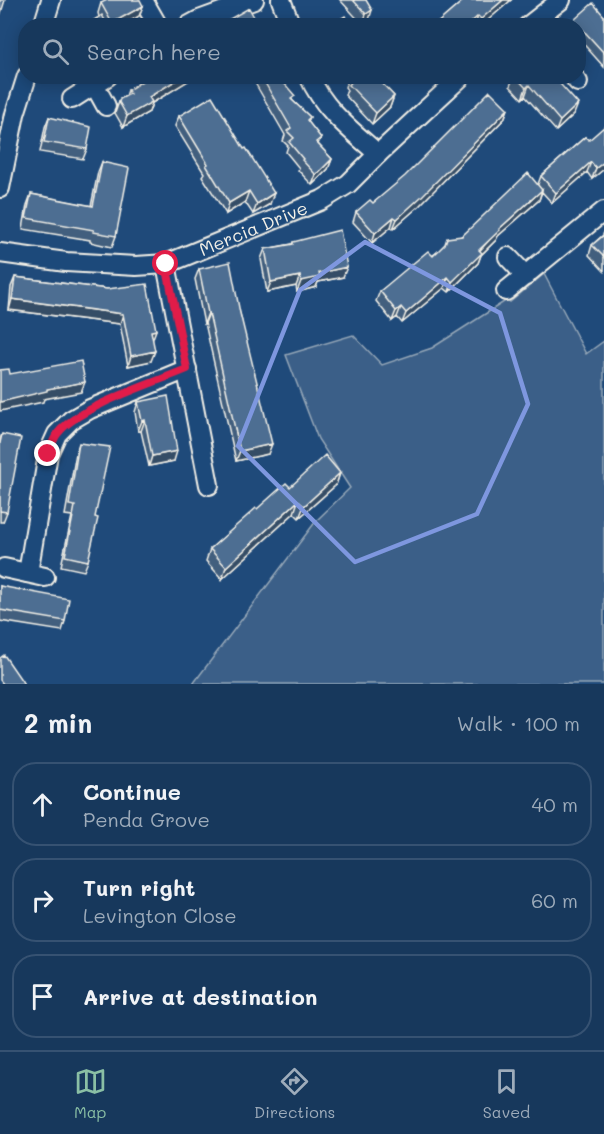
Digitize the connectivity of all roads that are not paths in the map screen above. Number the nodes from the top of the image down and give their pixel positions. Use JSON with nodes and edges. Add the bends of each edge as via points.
{"nodes":[{"id":1,"x":51,"y":0,"type":"edge"},
{"id":2,"x":143,"y":0,"type":"edge"},
{"id":3,"x":254,"y":0,"type":"edge"},
{"id":4,"x":281,"y":0,"type":"edge"},
{"id":5,"x":561,"y":0,"type":"edge"},
{"id":6,"x":45,"y":18,"type":"edge"},
{"id":7,"x":153,"y":18,"type":"edge"},
{"id":8,"x":204,"y":18,"type":"edge"},
{"id":9,"x":288,"y":18,"type":"edge"},
{"id":10,"x":538,"y":18,"type":"edge"},
{"id":11,"x":24,"y":84,"type":"edge"},
{"id":12,"x":96,"y":84,"type":"edge"},
{"id":13,"x":102,"y":84,"type":"edge"},
{"id":14,"x":313,"y":84,"type":"edge"},
{"id":15,"x":453,"y":84,"type":"edge"},
{"id":16,"x":72,"y":99,"type":"dead end"},
{"id":17,"x":106,"y":106,"type":"dead end"},
{"id":18,"x":378,"y":154,"type":"junction"},
{"id":19,"x":0,"y":188,"type":"edge"},
{"id":20,"x":604,"y":211,"type":"edge"},
{"id":21,"x":0,"y":253,"type":"edge"},
{"id":22,"x":508,"y":258,"type":"dead end"},
{"id":23,"x":166,"y":264,"type":"junction"},
{"id":24,"x":526,"y":276,"type":"junction"},
{"id":25,"x":506,"y":291,"type":"dead end"},
{"id":26,"x":187,"y":369,"type":"junction"},
{"id":27,"x":209,"y":485,"type":"dead end"},
{"id":28,"x":4,"y":568,"type":"dead end"}],
"edges":[{"from":1,"to":6,"type":"street"},
{"from":2,"to":7,"type":"street"},
{"from":3,"to":8,"type":"street"},
{"from":4,"to":9,"type":"street"},
{"from":5,"to":10,"type":"street"},
{"from":11,"to":19,"type":"street"},
{"from":12,"to":16,"type":"street"},
{"from":13,"to":17,"type":"street"},
{"from":14,"to":18,"type":"street","via":[[339,121]]},
{"from":15,"to":18,"type":"street","name":"Mercia Drive"},
{"from":18,"to":23,"type":"street","name":"Mercia Drive","via":[[348,184],[322,200]]},
{"from":20,"to":24,"type":"street"},
{"from":21,"to":23,"type":"street","name":"Mercia Drive","via":[[66,262]]},
{"from":22,"to":24,"type":"street"},
{"from":23,"to":26,"type":"street"},
{"from":24,"to":25,"type":"street"},
{"from":26,"to":27,"type":"street"},
{"from":26,"to":28,"type":"street","via":[[90,409],[57,434],[48,454],[37,575]]}]}
